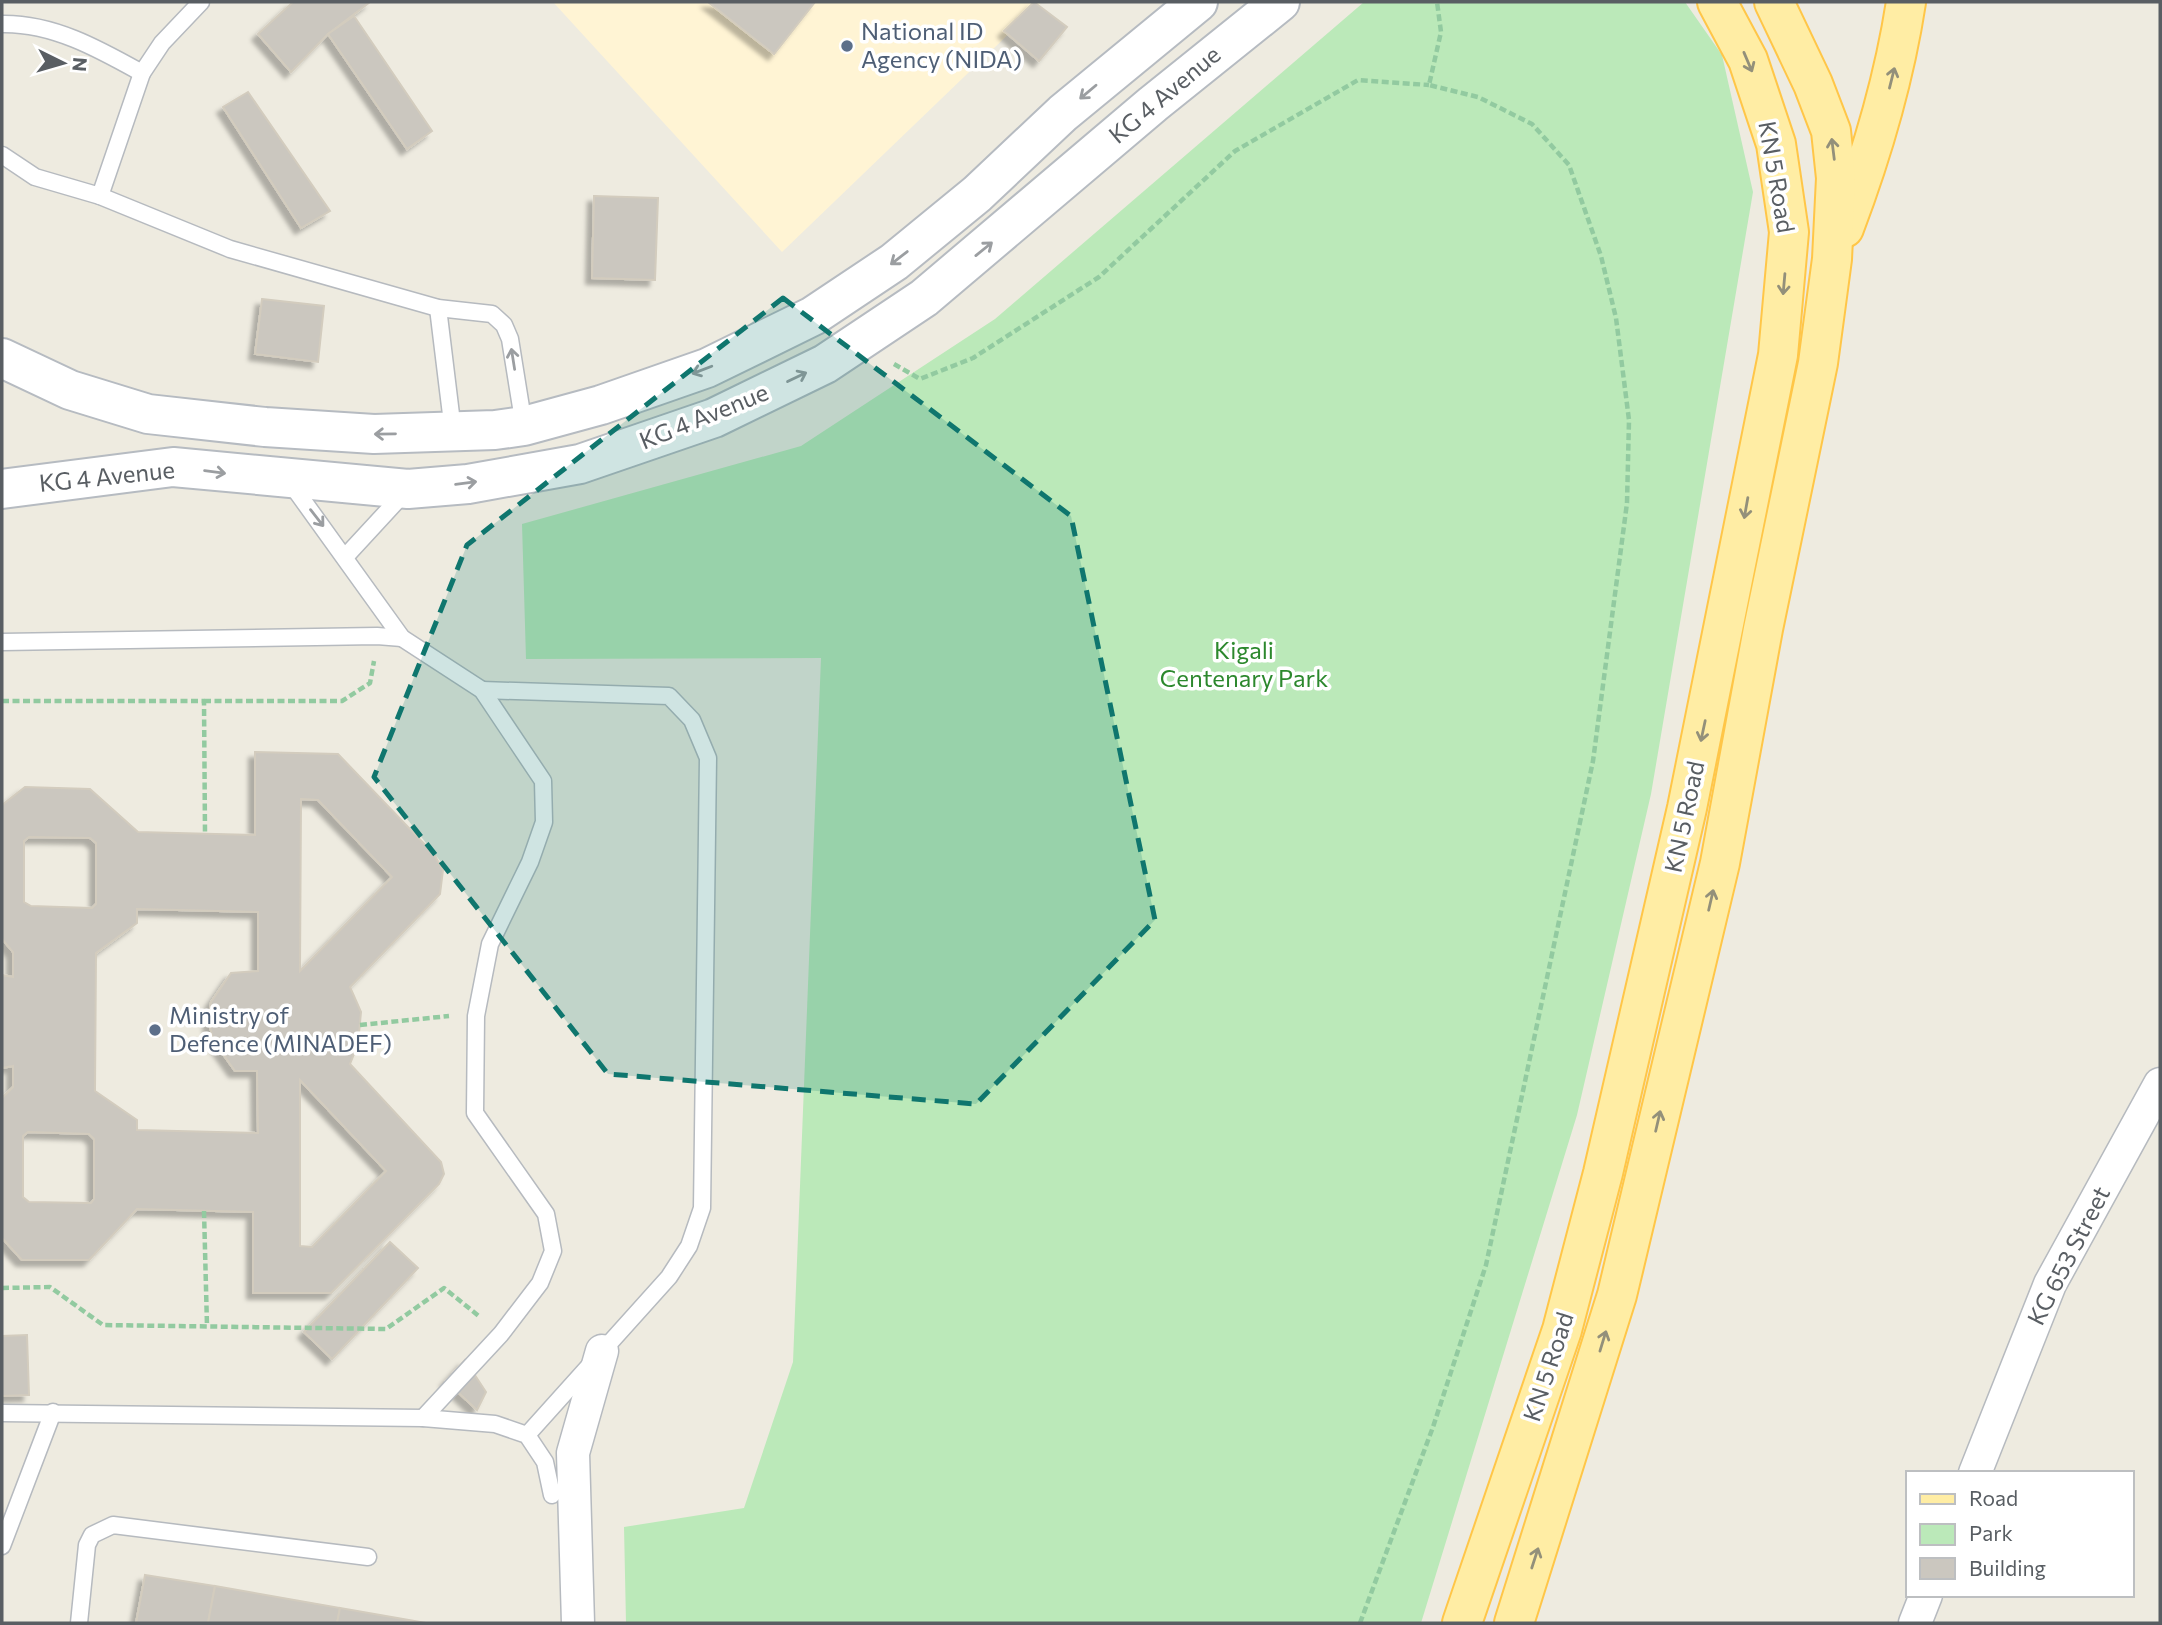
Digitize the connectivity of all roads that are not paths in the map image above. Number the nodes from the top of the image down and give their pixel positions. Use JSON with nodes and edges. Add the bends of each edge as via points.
{"nodes":[{"id":1,"x":201,"y":2,"type":"edge"},
{"id":2,"x":1198,"y":2,"type":"edge"},
{"id":3,"x":1280,"y":2,"type":"edge"},
{"id":4,"x":1717,"y":2,"type":"edge"},
{"id":5,"x":1774,"y":2,"type":"edge"},
{"id":6,"x":1906,"y":2,"type":"edge"},
{"id":7,"x":2,"y":23,"type":"edge"},
{"id":8,"x":1117,"y":68,"type":"junction"},
{"id":9,"x":142,"y":73,"type":"junction"},
{"id":10,"x":1153,"y":104,"type":"junction"},
{"id":11,"x":2,"y":155,"type":"edge"},
{"id":12,"x":100,"y":196,"type":"junction"},
{"id":13,"x":1832,"y":260,"type":"junction"},
{"id":14,"x":438,"y":308,"type":"junction"},
{"id":15,"x":2,"y":358,"type":"edge"},
{"id":16,"x":524,"y":426,"type":"junction"},
{"id":17,"x":453,"y":432,"type":"junction"},
{"id":18,"x":288,"y":480,"type":"junction"},
{"id":19,"x":2,"y":489,"type":"edge"},
{"id":20,"x":408,"y":489,"type":"junction"},
{"id":21,"x":346,"y":556,"type":"junction"},
{"id":22,"x":402,"y":638,"type":"junction"},
{"id":23,"x":2,"y":642,"type":"edge"},
{"id":24,"x":482,"y":690,"type":"junction"},
{"id":25,"x":2160,"y":1084,"type":"edge"},
{"id":26,"x":602,"y":1351,"type":"junction"},
{"id":27,"x":53,"y":1412,"type":"junction"},
{"id":28,"x":2,"y":1413,"type":"edge"},
{"id":29,"x":423,"y":1418,"type":"junction"},
{"id":30,"x":527,"y":1435,"type":"junction"},
{"id":31,"x":1976,"y":1471,"type":"edge"},
{"id":32,"x":552,"y":1495,"type":"dead end"},
{"id":33,"x":2,"y":1546,"type":"edge"},
{"id":34,"x":368,"y":1557,"type":"dead end"},
{"id":35,"x":1925,"y":1597,"type":"edge"},
{"id":36,"x":79,"y":1623,"type":"edge"},
{"id":37,"x":578,"y":1623,"type":"edge"},
{"id":38,"x":1462,"y":1623,"type":"edge"},
{"id":39,"x":1514,"y":1623,"type":"edge"},
{"id":40,"x":1915,"y":1623,"type":"edge"}],
"edges":[{"from":1,"to":9,"type":"lane","via":[[162,43]]},
{"from":2,"to":8,"type":"main road","name":"KG 4 Avenue"},
{"from":3,"to":10,"type":"main road","name":"KG 4 Avenue"},
{"from":4,"to":38,"type":"main road","name":"KN 5 Road","one_way":true,"via":[[1748,60],[1776,144],[1789,232],[1778,355],[1687,808],[1603,1173],[1563,1330]]},
{"from":13,"to":5,"type":"main road","name":"KN 5 Road","one_way":true,"via":[[1836,178],[1831,131]]},
{"from":13,"to":6,"type":"main road","one_way":true,"via":[[1872,155],[1899,51]]},
{"from":7,"to":9,"type":"lane","via":[[54,31],[94,46]]},
{"from":8,"to":10,"type":"main road"},
{"from":8,"to":16,"type":"main road","name":"KG 4 Avenue","one_way":true,"via":[[894,262],[813,316],[707,368]]},
{"from":9,"to":12,"type":"lane"},
{"from":20,"to":10,"type":"main road","name":"KG 4 Avenue","one_way":true,"via":[[468,484],[580,464],[714,418],[825,364],[935,289]]},
{"from":11,"to":12,"type":"lane","via":[[35,177]]},
{"from":12,"to":14,"type":"lane","via":[[230,249]]},
{"from":39,"to":13,"type":"main road","name":"KN 5 Road","one_way":true,"via":[[1617,1295],[1717,877],[1818,363]]},
{"from":16,"to":14,"type":"lane","one_way":true,"via":[[504,326],[492,314]]},
{"from":14,"to":17,"type":"lane"},
{"from":17,"to":15,"type":"main road","name":"KG 4 Avenue","one_way":true,"via":[[374,434],[148,414],[70,390]]},
{"from":16,"to":17,"type":"main road","name":"KG 4 Avenue"},
{"from":19,"to":18,"type":"main road","name":"KG 4 Avenue","one_way":true,"via":[[173,467]]},
{"from":18,"to":20,"type":"main road","name":"KG 4 Avenue"},
{"from":18,"to":21,"type":"lane","one_way":true},
{"from":20,"to":21,"type":"lane"},
{"from":21,"to":22,"type":"lane"},
{"from":22,"to":23,"type":"lane"},
{"from":22,"to":24,"type":"lane"},
{"from":24,"to":26,"type":"lane","via":[[669,696],[692,720],[708,758],[702,1208],[689,1246],[669,1277]]},
{"from":24,"to":29,"type":"lane","via":[[542,781],[544,822],[490,944],[476,1016],[475,1113],[546,1214],[553,1251],[540,1283]]},
{"from":25,"to":31,"type":"street","name":"KG 653 Street","via":[[2050,1284]]},
{"from":26,"to":30,"type":"lane"},
{"from":26,"to":37,"type":"street","via":[[573,1453]]},
{"from":27,"to":28,"type":"lane"},
{"from":27,"to":29,"type":"lane"},
{"from":27,"to":33,"type":"lane"},
{"from":29,"to":30,"type":"lane","via":[[495,1423]]},
{"from":30,"to":32,"type":"lane","via":[[545,1462]]},
{"from":34,"to":36,"type":"lane","via":[[113,1525],[92,1535],[87,1545]]},
{"from":35,"to":40,"type":"street"}]}
